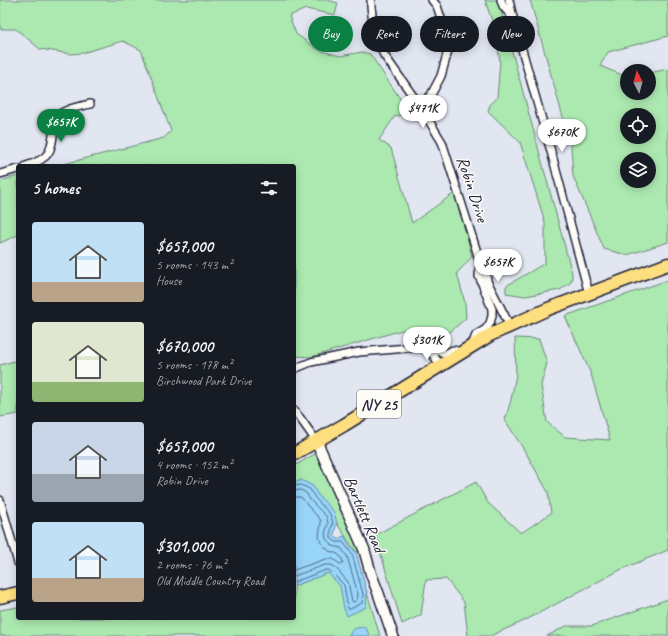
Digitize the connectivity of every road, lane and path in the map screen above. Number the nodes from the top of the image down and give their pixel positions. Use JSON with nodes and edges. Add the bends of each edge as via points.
{"nodes":[{"id":1,"x":371,"y":0,"type":"edge"},
{"id":2,"x":432,"y":0,"type":"edge"},
{"id":3,"x":501,"y":0,"type":"edge"},
{"id":4,"x":509,"y":0,"type":"edge"},
{"id":5,"x":513,"y":0,"type":"edge"},
{"id":6,"x":511,"y":16,"type":"edge"},
{"id":7,"x":513,"y":16,"type":"edge"},
{"id":8,"x":513,"y":16,"type":"edge"},
{"id":9,"x":523,"y":52,"type":"edge"},
{"id":10,"x":90,"y":104,"type":"dead end"},
{"id":11,"x":420,"y":106,"type":"junction"},
{"id":12,"x":32,"y":164,"type":"edge"},
{"id":13,"x":16,"y":170,"type":"edge"},
{"id":14,"x":0,"y":174,"type":"edge"},
{"id":15,"x":480,"y":264,"type":"junction"},
{"id":16,"x":668,"y":264,"type":"edge"},
{"id":17,"x":589,"y":294,"type":"junction"},
{"id":18,"x":510,"y":326,"type":"junction"},
{"id":19,"x":472,"y":346,"type":"junction"},
{"id":20,"x":420,"y":347,"type":"junction"},
{"id":21,"x":462,"y":352,"type":"junction"},
{"id":22,"x":440,"y":366,"type":"junction"},
{"id":23,"x":296,"y":368,"type":"edge"},
{"id":24,"x":296,"y":413,"type":"edge"},
{"id":25,"x":317,"y":442,"type":"junction"},
{"id":26,"x":296,"y":453,"type":"edge"},
{"id":27,"x":0,"y":500,"type":"edge"},
{"id":28,"x":16,"y":555,"type":"edge"},
{"id":29,"x":16,"y":594,"type":"edge"},
{"id":30,"x":0,"y":598,"type":"edge"},
{"id":31,"x":393,"y":636,"type":"edge"}],
"edges":[{"from":1,"to":11,"type":"street","name":"Robin Drive","via":[[374,32],[384,55]]},
{"from":2,"to":11,"type":"street","via":[[437,6],[444,27],[448,51],[441,76],[431,95]]},
{"from":3,"to":6,"type":"street"},
{"from":4,"to":7,"type":"street"},
{"from":5,"to":8,"type":"street"},
{"from":9,"to":17,"type":"street"},
{"from":10,"to":12,"type":"street","via":[[75,107],[58,116],[50,153]]},
{"from":11,"to":15,"type":"street","name":"Robin Drive","via":[[442,142]]},
{"from":13,"to":14,"type":"street"},
{"from":15,"to":18,"type":"street","name":"Robin Drive","via":[[490,279]]},
{"from":15,"to":19,"type":"street","name":"Robin Drive","via":[[479,276],[492,309],[492,316],[486,329],[476,335]]},
{"from":16,"to":17,"type":"main road","number":"NY 25"},
{"from":17,"to":18,"type":"main road","number":"NY 25"},
{"from":18,"to":19,"type":"main road","number":"NY 25"},
{"from":19,"to":21,"type":"main road","number":"NY 25"},
{"from":20,"to":21,"type":"street","via":[[430,344],[442,352]]},
{"from":20,"to":22,"type":"street","via":[[434,355]]},
{"from":20,"to":23,"type":"street","via":[[359,352],[311,362]]},
{"from":21,"to":22,"type":"main road","number":"NY 25"},
{"from":22,"to":25,"type":"main road","number":"NY 25"},
{"from":24,"to":25,"type":"street","name":"Bartlett Road"},
{"from":25,"to":26,"type":"main road","number":"NY 25"},
{"from":25,"to":31,"type":"street","name":"Bartlett Road","via":[[364,549]]},
{"from":27,"to":28,"type":"street"},
{"from":29,"to":30,"type":"main road"}]}
